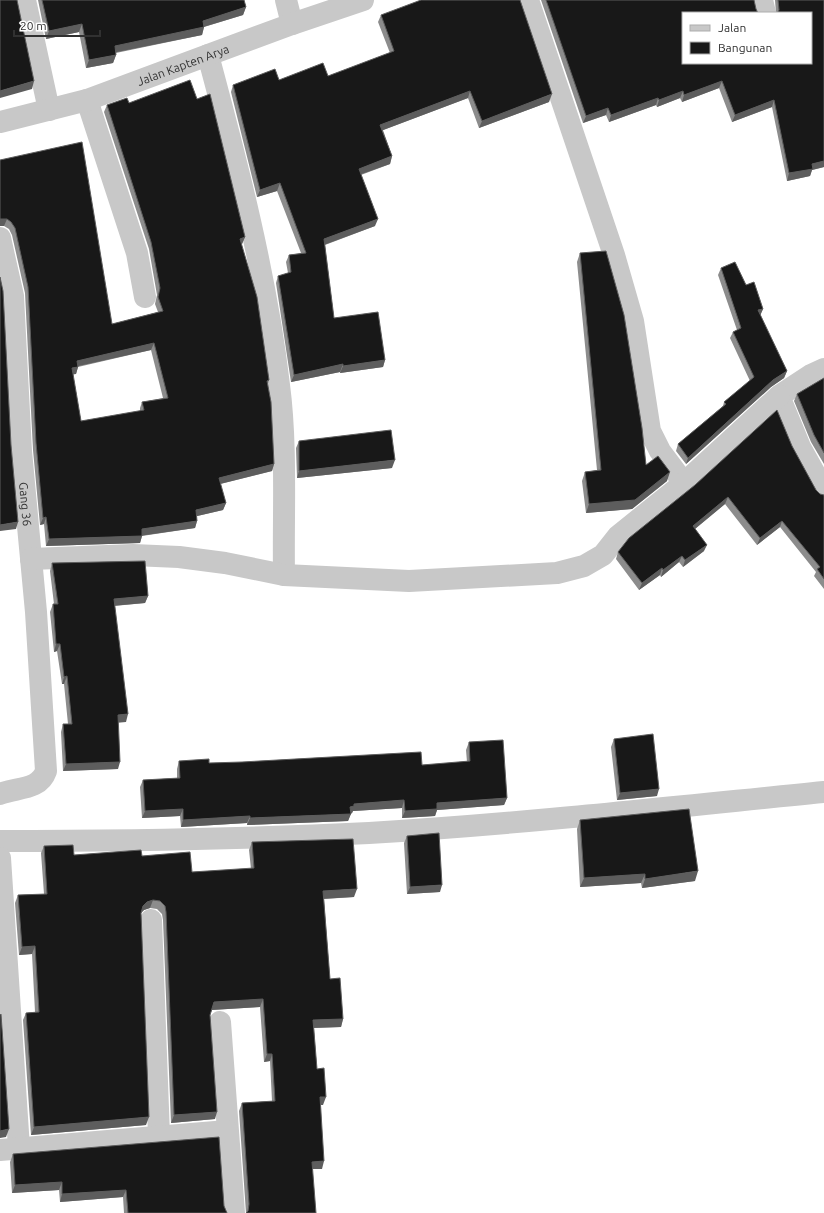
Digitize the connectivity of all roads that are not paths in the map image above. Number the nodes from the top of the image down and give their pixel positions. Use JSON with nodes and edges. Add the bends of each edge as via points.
{"nodes":[{"id":1,"x":25,"y":0,"type":"edge"},
{"id":2,"x":286,"y":0,"type":"edge"},
{"id":3,"x":363,"y":0,"type":"edge"},
{"id":4,"x":528,"y":0,"type":"edge"},
{"id":5,"x":762,"y":0,"type":"edge"},
{"id":6,"x":765,"y":12,"type":"edge"},
{"id":7,"x":292,"y":24,"type":"junction"},
{"id":8,"x":208,"y":55,"type":"junction"},
{"id":9,"x":87,"y":100,"type":"junction"},
{"id":10,"x":49,"y":110,"type":"junction"},
{"id":11,"x":0,"y":122,"type":"edge"},
{"id":12,"x":0,"y":238,"type":"edge"},
{"id":13,"x":145,"y":297,"type":"dead end"},
{"id":14,"x":9,"y":365,"type":"edge"},
{"id":15,"x":824,"y":368,"type":"edge"},
{"id":16,"x":779,"y":396,"type":"junction"},
{"id":17,"x":684,"y":483,"type":"junction"},
{"id":18,"x":824,"y":490,"type":"edge"},
{"id":19,"x":32,"y":560,"type":"junction"},
{"id":20,"x":284,"y":575,"type":"junction"},
{"id":21,"x":824,"y":792,"type":"edge"},
{"id":22,"x":0,"y":794,"type":"edge"},
{"id":23,"x":0,"y":840,"type":"edge"},
{"id":24,"x":0,"y":858,"type":"edge"},
{"id":25,"x":151,"y":920,"type":"dead end"},
{"id":26,"x":220,"y":1022,"type":"dead end"},
{"id":27,"x":227,"y":1131,"type":"junction"},
{"id":28,"x":159,"y":1136,"type":"junction"},
{"id":29,"x":9,"y":1149,"type":"edge"},
{"id":30,"x":234,"y":1213,"type":"edge"}],
"edges":[{"from":1,"to":10,"type":"street"},
{"from":2,"to":7,"type":"street"},
{"from":3,"to":7,"type":"street","name":"Jalan Kapten Arya"},
{"from":4,"to":17,"type":"street","via":[[629,306],[650,431],[660,451]]},
{"from":5,"to":6,"type":"street"},
{"from":7,"to":8,"type":"street","name":"Jalan Kapten Arya"},
{"from":8,"to":9,"type":"street","name":"Jalan Kapten Arya"},
{"from":8,"to":20,"type":"street","via":[[259,269],[280,386]]},
{"from":9,"to":10,"type":"street","name":"Jalan Kapten Arya"},
{"from":9,"to":13,"type":"street","via":[[137,253]]},
{"from":10,"to":11,"type":"street","name":"Jalan Kapten Arya"},
{"from":12,"to":14,"type":"street","name":"Gang 36","via":[[13,296]]},
{"from":14,"to":19,"type":"street","name":"Gang 36"},
{"from":15,"to":16,"type":"street"},
{"from":16,"to":17,"type":"street"},
{"from":16,"to":18,"type":"street","via":[[800,447]]},
{"from":17,"to":20,"type":"street","via":[[618,536],[596,561],[584,566],[524,576],[408,581]]},
{"from":19,"to":20,"type":"street","via":[[133,555],[179,557]]},
{"from":19,"to":22,"type":"street","name":"Gang 36","via":[[46,771],[44,778],[33,785]]},
{"from":21,"to":23,"type":"street","via":[[620,813],[371,832],[154,841]]},
{"from":24,"to":29,"type":"street"},
{"from":25,"to":28,"type":"street"},
{"from":26,"to":27,"type":"street"},
{"from":27,"to":28,"type":"street"},
{"from":27,"to":30,"type":"street"},
{"from":28,"to":29,"type":"street"}]}
